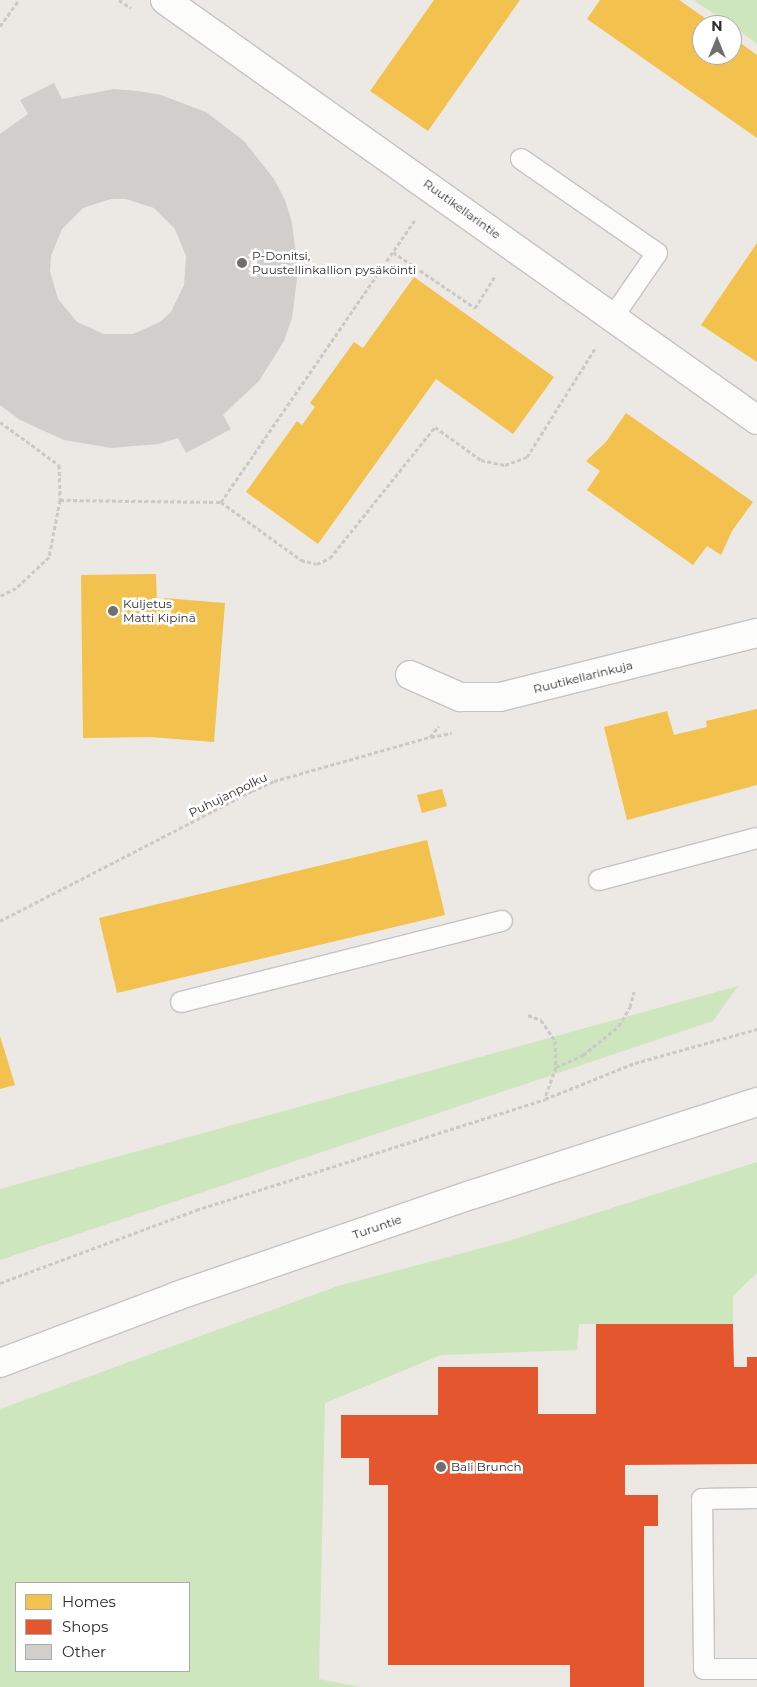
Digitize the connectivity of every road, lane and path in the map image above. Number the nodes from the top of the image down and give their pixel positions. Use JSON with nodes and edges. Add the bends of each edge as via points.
{"nodes":[{"id":1,"x":19,"y":0,"type":"edge"},
{"id":2,"x":165,"y":0,"type":"edge"},
{"id":3,"x":0,"y":26,"type":"edge"},
{"id":4,"x":520,"y":159,"type":"dead end"},
{"id":5,"x":421,"y":212,"type":"dead end"},
{"id":6,"x":393,"y":252,"type":"junction"},
{"id":7,"x":500,"y":267,"type":"dead end"},
{"id":8,"x":613,"y":317,"type":"junction"},
{"id":9,"x":598,"y":346,"type":"dead end"},
{"id":10,"x":757,"y":420,"type":"edge"},
{"id":11,"x":0,"y":422,"type":"edge"},
{"id":12,"x":60,"y":500,"type":"junction"},
{"id":13,"x":221,"y":502,"type":"junction"},
{"id":14,"x":0,"y":596,"type":"edge"},
{"id":15,"x":757,"y":633,"type":"edge"},
{"id":16,"x":410,"y":675,"type":"dead end"},
{"id":17,"x":460,"y":697,"type":"junction"},
{"id":18,"x":757,"y":838,"type":"edge"},
{"id":19,"x":599,"y":880,"type":"dead end"},
{"id":20,"x":0,"y":921,"type":"edge"},
{"id":21,"x":502,"y":921,"type":"dead end"},
{"id":22,"x":634,"y":992,"type":"dead end"},
{"id":23,"x":181,"y":1002,"type":"dead end"},
{"id":24,"x":528,"y":1015,"type":"dead end"},
{"id":25,"x":757,"y":1029,"type":"edge"},
{"id":26,"x":556,"y":1067,"type":"junction"},
{"id":27,"x":545,"y":1099,"type":"junction"},
{"id":28,"x":757,"y":1102,"type":"edge"},
{"id":29,"x":0,"y":1277,"type":"edge"},
{"id":30,"x":6,"y":1281,"type":"junction"},
{"id":31,"x":0,"y":1283,"type":"edge"},
{"id":32,"x":0,"y":1364,"type":"edge"},
{"id":33,"x":757,"y":1498,"type":"edge"},
{"id":34,"x":757,"y":1669,"type":"edge"}],
"edges":[{"from":1,"to":3,"type":"path"},
{"from":2,"to":8,"type":"street","name":"Ruutikellarintie"},
{"from":4,"to":8,"type":"lane","via":[[657,253]]},
{"from":5,"to":6,"type":"path"},
{"from":6,"to":7,"type":"path","via":[[476,308]]},
{"from":6,"to":13,"type":"path"},
{"from":8,"to":10,"type":"street","name":"Ruutikellarintie"},
{"from":9,"to":13,"type":"path","via":[[527,457],[505,464],[481,460],[435,427],[330,558],[317,564],[301,560]]},
{"from":11,"to":12,"type":"path","via":[[59,465]]},
{"from":12,"to":13,"type":"path"},
{"from":12,"to":14,"type":"path","via":[[48,557],[16,588]]},
{"from":15,"to":17,"type":"street","name":"Ruutikellarinkuja","via":[[500,697]]},
{"from":16,"to":17,"type":"street","name":"Ruutikellarinkuja"},
{"from":17,"to":20,"type":"path","name":"Puhujanpolku","via":[[430,737],[252,791]]},
{"from":18,"to":19,"type":"lane"},
{"from":21,"to":23,"type":"lane"},
{"from":22,"to":26,"type":"path","via":[[619,1026],[583,1055]]},
{"from":24,"to":26,"type":"path","via":[[541,1020],[554,1041]]},
{"from":25,"to":27,"type":"path","via":[[634,1063]]},
{"from":26,"to":27,"type":"path"},
{"from":27,"to":30,"type":"path","via":[[196,1210]]},
{"from":28,"to":32,"type":"street","name":"Turuntie","via":[[474,1194],[177,1296]]},
{"from":29,"to":30,"type":"path"},
{"from":30,"to":31,"type":"path"},
{"from":33,"to":34,"type":"lane","via":[[702,1499],[704,1670]]}]}
